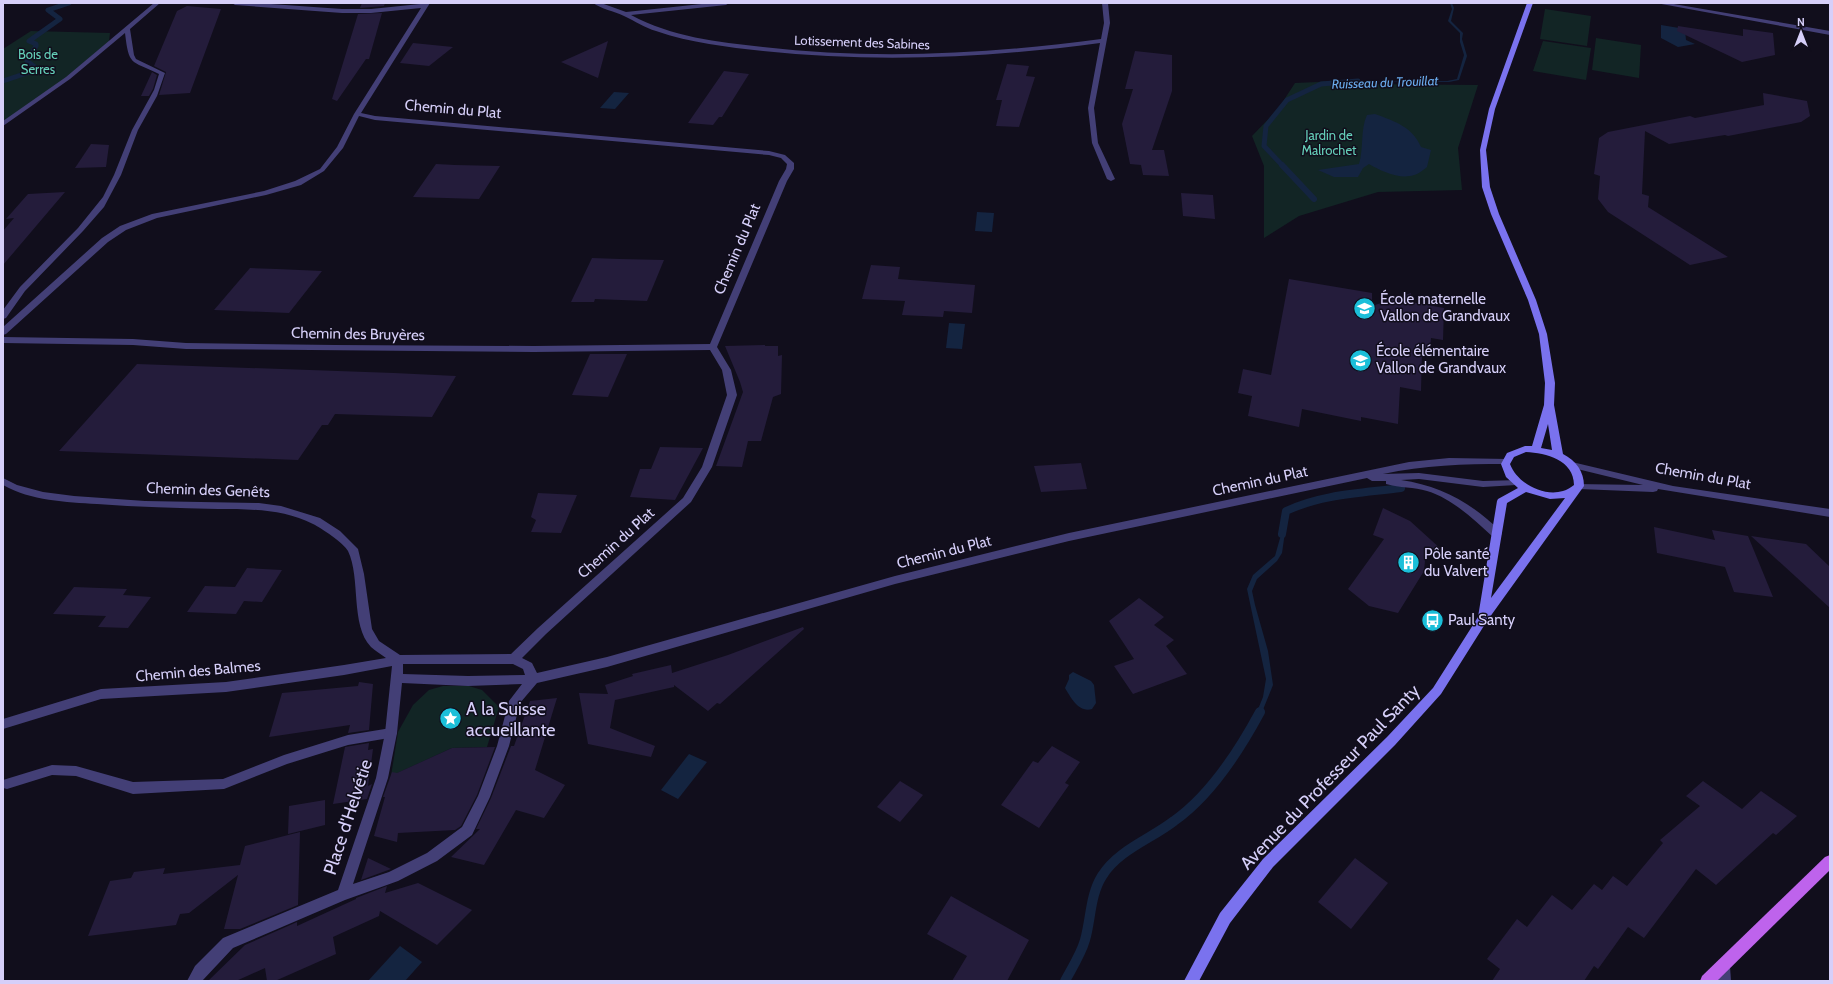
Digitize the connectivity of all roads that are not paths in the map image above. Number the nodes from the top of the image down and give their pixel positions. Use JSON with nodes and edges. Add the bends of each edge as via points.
{"nodes":[{"id":1,"x":157,"y":3,"type":"edge"},
{"id":2,"x":235,"y":3,"type":"edge"},
{"id":3,"x":596,"y":3,"type":"edge"},
{"id":4,"x":726,"y":3,"type":"edge"},
{"id":5,"x":1105,"y":3,"type":"edge"},
{"id":6,"x":1659,"y":3,"type":"edge"},
{"id":7,"x":1528,"y":4,"type":"edge"},
{"id":8,"x":426,"y":5,"type":"edge"},
{"id":9,"x":625,"y":14,"type":"junction"},
{"id":10,"x":127,"y":27,"type":"junction"},
{"id":11,"x":1830,"y":33,"type":"edge"},
{"id":12,"x":1103,"y":42,"type":"junction"},
{"id":13,"x":357,"y":114,"type":"junction"},
{"id":14,"x":3,"y":124,"type":"edge"},
{"id":15,"x":1111,"y":178,"type":"dead end"},
{"id":16,"x":3,"y":316,"type":"edge"},
{"id":17,"x":3,"y":332,"type":"edge"},
{"id":18,"x":3,"y":340,"type":"edge"},
{"id":19,"x":713,"y":348,"type":"junction"},
{"id":20,"x":1549,"y":405,"type":"junction"},
{"id":21,"x":1536,"y":449,"type":"junction"},
{"id":22,"x":1558,"y":456,"type":"junction"},
{"id":23,"x":1505,"y":461,"type":"junction"},
{"id":24,"x":1572,"y":465,"type":"junction"},
{"id":25,"x":1344,"y":480,"type":"junction"},
{"id":26,"x":3,"y":481,"type":"edge"},
{"id":27,"x":1516,"y":482,"type":"junction"},
{"id":28,"x":1525,"y":488,"type":"junction"},
{"id":29,"x":1577,"y":488,"type":"junction"},
{"id":30,"x":1673,"y":489,"type":"junction"},
{"id":31,"x":1830,"y":513,"type":"edge"},
{"id":32,"x":1497,"y":534,"type":"junction"},
{"id":33,"x":1483,"y":618,"type":"junction"},
{"id":34,"x":514,"y":659,"type":"junction"},
{"id":35,"x":398,"y":660,"type":"junction"},
{"id":36,"x":396,"y":678,"type":"junction"},
{"id":37,"x":533,"y":678,"type":"junction"},
{"id":38,"x":3,"y":724,"type":"edge"},
{"id":39,"x":391,"y":733,"type":"junction"},
{"id":40,"x":7,"y":784,"type":"dead end"},
{"id":41,"x":1830,"y":861,"type":"edge"},
{"id":42,"x":343,"y":894,"type":"junction"},
{"id":43,"x":1723,"y":966,"type":"junction"},
{"id":44,"x":194,"y":981,"type":"edge"},
{"id":45,"x":1191,"y":981,"type":"edge"},
{"id":46,"x":1707,"y":981,"type":"edge"},
{"id":47,"x":1724,"y":981,"type":"edge"}],
"edges":[{"from":1,"to":10,"type":"street"},
{"from":2,"to":8,"type":"street","via":[[342,11],[372,11]]},
{"from":3,"to":9,"type":"street","name":"Lotissement des Sabines"},
{"from":4,"to":9,"type":"street","name":"Lotissement des Sabines"},
{"from":5,"to":12,"type":"street","via":[[1107,23]]},
{"from":6,"to":11,"type":"street"},
{"from":7,"to":20,"type":"main road","via":[[1492,109],[1483,150],[1486,187],[1532,300],[1542,334],[1550,384]]},
{"from":8,"to":13,"type":"street"},
{"from":9,"to":12,"type":"street","name":"Lotissement des Sabines","via":[[657,30],[709,42],[848,57],[1006,53]]},
{"from":10,"to":14,"type":"street","via":[[68,78]]},
{"from":10,"to":16,"type":"street","via":[[130,55],[134,60],[162,73],[159,87],[136,130],[106,200],[92,218],[30,280]]},
{"from":12,"to":15,"type":"street","via":[[1091,108],[1095,143]]},
{"from":13,"to":17,"type":"street","via":[[340,148],[322,170],[298,183],[266,193],[155,216],[123,228],[105,240]]},
{"from":13,"to":19,"type":"street","name":"Chemin du Plat","via":[[375,118],[783,156],[791,163],[790,169]]},
{"from":18,"to":19,"type":"street","name":"Chemin des Bruyères","via":[[336,348]]},
{"from":19,"to":34,"type":"street","name":"Chemin du Plat","via":[[722,360],[731,383],[732,395],[707,467],[686,500]]},
{"from":20,"to":21,"type":"main road"},
{"from":20,"to":22,"type":"main road"},
{"from":21,"to":22,"type":"main road"},
{"from":21,"to":23,"type":"main road","via":[[1515,451],[1508,455]]},
{"from":22,"to":24,"type":"main road"},
{"from":23,"to":25,"type":"street","name":"Chemin du Plat","via":[[1428,462],[1395,467]]},
{"from":23,"to":27,"type":"main road","via":[[1505,468]]},
{"from":24,"to":29,"type":"main road","via":[[1580,480]]},
{"from":24,"to":30,"type":"street","name":"Chemin du Plat"},
{"from":25,"to":27,"type":"street","name":"Chemin du Plat","via":[[1419,476],[1483,484]]},
{"from":25,"to":32,"type":"street","name":"Chemin du Plat","via":[[1381,481],[1430,489],[1469,510]]},
{"from":25,"to":37,"type":"street","name":"Chemin du Plat","via":[[1069,537],[895,580],[607,662]]},
{"from":26,"to":35,"type":"street","name":"Chemin des Genêts","via":[[14,487],[43,495],[74,499],[144,504],[259,506],[316,521],[353,549],[366,629],[375,644]]},
{"from":27,"to":28,"type":"main road"},
{"from":28,"to":29,"type":"main road","via":[[1559,496]]},
{"from":28,"to":32,"type":"main road","name":"Avenue du Professeur Paul Santy","via":[[1502,500]]},
{"from":29,"to":30,"type":"street"},
{"from":29,"to":33,"type":"main road","name":"Avenue du Professeur Paul Santy"},
{"from":30,"to":31,"type":"street","name":"Chemin du Plat"},
{"from":32,"to":33,"type":"main road","name":"Avenue du Professeur Paul Santy"},
{"from":33,"to":45,"type":"main road","name":"Avenue du Professeur Paul Santy","via":[[1437,691],[1391,741],[1268,863],[1225,918]]},
{"from":34,"to":35,"type":"street"},
{"from":34,"to":37,"type":"street","via":[[528,666]]},
{"from":35,"to":36,"type":"street","name":"Place d'Helvétie"},
{"from":35,"to":38,"type":"street","name":"Chemin des Balmes","via":[[226,687],[101,694]]},
{"from":36,"to":37,"type":"street","name":"Chemin du Plat","via":[[468,681]]},
{"from":36,"to":39,"type":"street","name":"Place d'Helvétie"},
{"from":37,"to":42,"type":"street","name":"Place d'Helvétie","via":[[515,701],[503,746],[468,831],[432,856],[393,877]]},
{"from":39,"to":40,"type":"street","via":[[348,740],[284,760],[224,784],[133,788],[76,772],[52,770]]},
{"from":39,"to":42,"type":"street","name":"Place d'Helvétie","via":[[382,778]]},
{"from":41,"to":43,"type":"main road"},
{"from":42,"to":44,"type":"street","via":[[228,942],[200,971]]},
{"from":43,"to":46,"type":"main road"},
{"from":43,"to":47,"type":"street"}]}
